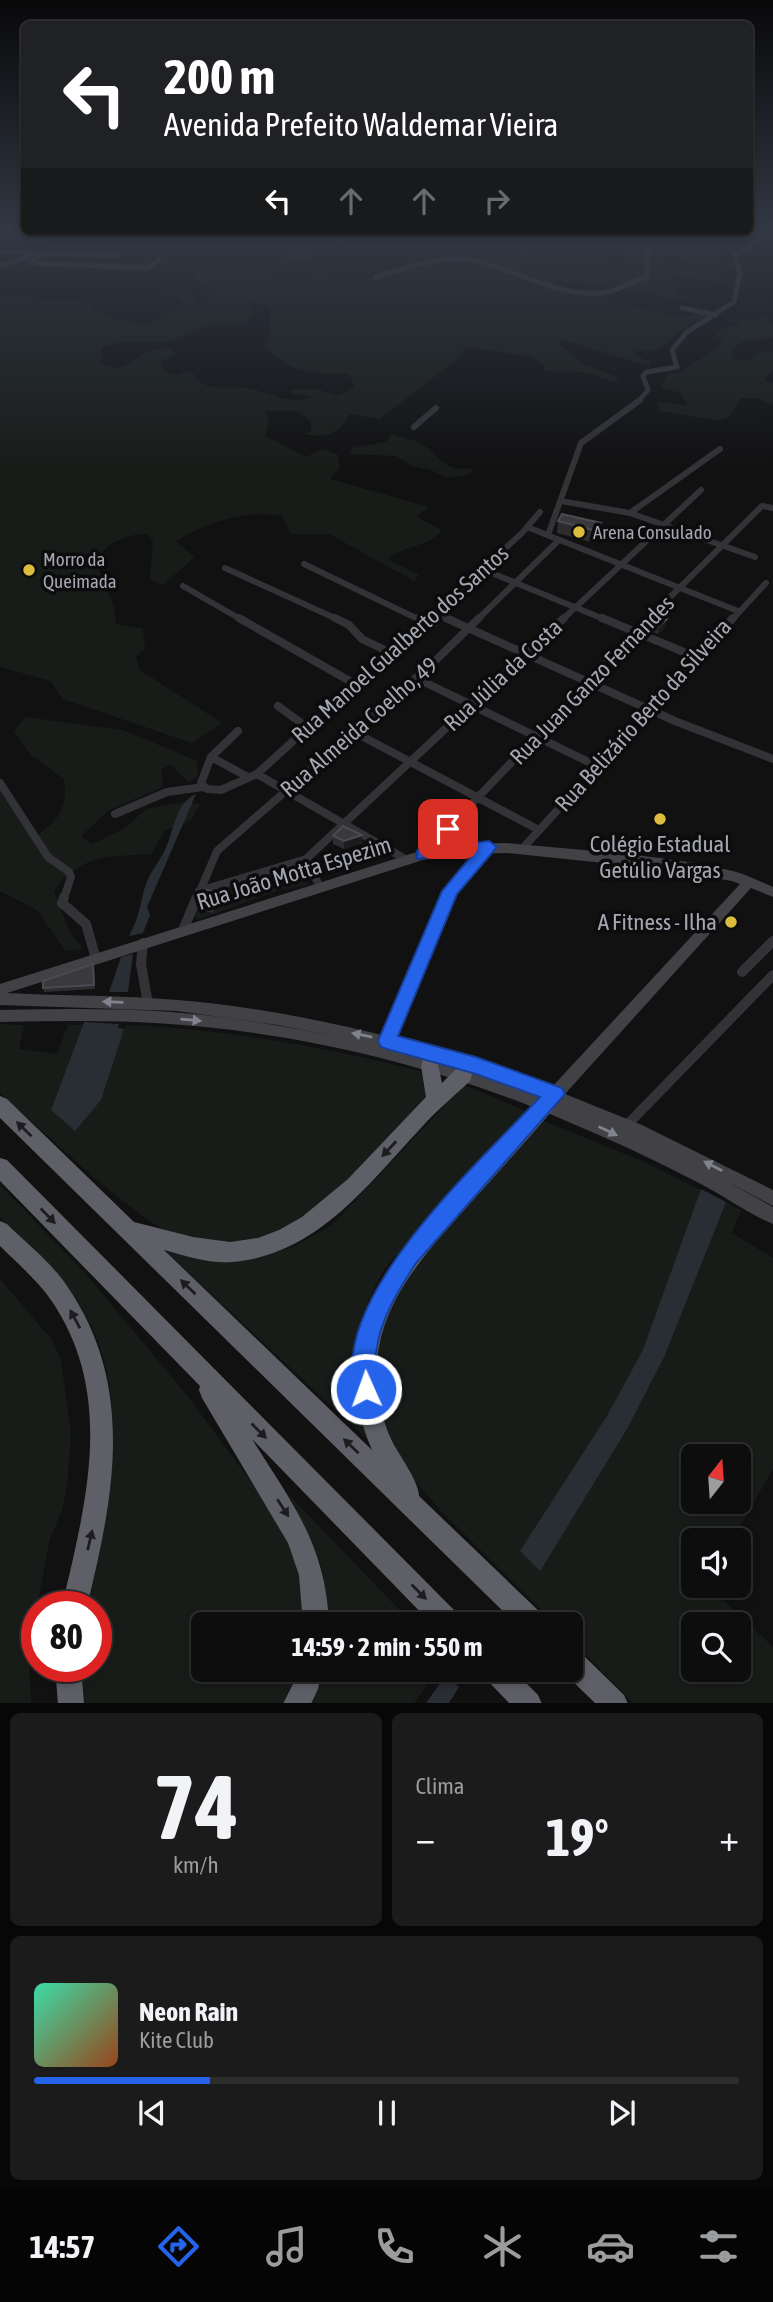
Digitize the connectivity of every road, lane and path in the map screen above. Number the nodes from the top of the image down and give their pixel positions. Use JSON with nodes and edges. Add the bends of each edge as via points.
{"nodes":[{"id":1,"x":689,"y":309,"type":"edge"},
{"id":2,"x":723,"y":309,"type":"edge"},
{"id":3,"x":716,"y":315,"type":"junction"},
{"id":4,"x":436,"y":408,"type":"dead end"},
{"id":5,"x":414,"y":427,"type":"dead end"},
{"id":6,"x":720,"y":449,"type":"dead end"},
{"id":7,"x":701,"y":490,"type":"dead end"},
{"id":8,"x":561,"y":502,"type":"junction"},
{"id":9,"x":773,"y":508,"type":"edge"},
{"id":10,"x":540,"y":512,"type":"dead end"},
{"id":11,"x":630,"y":513,"type":"junction"},
{"id":12,"x":555,"y":517,"type":"junction"},
{"id":13,"x":566,"y":521,"type":"edge"},
{"id":14,"x":578,"y":523,"type":"edge"},
{"id":15,"x":663,"y":525,"type":"junction"},
{"id":16,"x":527,"y":527,"type":"junction"},
{"id":17,"x":612,"y":531,"type":"dead end"},
{"id":18,"x":548,"y":535,"type":"junction"},
{"id":19,"x":559,"y":540,"type":"junction"},
{"id":20,"x":725,"y":545,"type":"junction"},
{"id":21,"x":755,"y":557,"type":"dead end"},
{"id":22,"x":304,"y":564,"type":"dead end"},
{"id":23,"x":621,"y":564,"type":"junction"},
{"id":24,"x":225,"y":568,"type":"dead end"},
{"id":25,"x":482,"y":569,"type":"junction"},
{"id":26,"x":516,"y":583,"type":"junction"},
{"id":27,"x":766,"y":583,"type":"dead end"},
{"id":28,"x":183,"y":586,"type":"dead end"},
{"id":29,"x":681,"y":588,"type":"junction"},
{"id":30,"x":575,"y":607,"type":"junction"},
{"id":31,"x":738,"y":611,"type":"junction"},
{"id":32,"x":435,"y":612,"type":"junction"},
{"id":33,"x":424,"y":622,"type":"junction"},
{"id":34,"x":469,"y":628,"type":"junction"},
{"id":35,"x":637,"y":633,"type":"junction"},
{"id":36,"x":390,"y":652,"type":"junction"},
{"id":37,"x":526,"y":654,"type":"junction"},
{"id":38,"x":696,"y":657,"type":"junction"},
{"id":39,"x":416,"y":678,"type":"junction"},
{"id":40,"x":589,"y":682,"type":"junction"},
{"id":41,"x":355,"y":684,"type":"junction"},
{"id":42,"x":471,"y":705,"type":"junction"},
{"id":43,"x":278,"y":706,"type":"dead end"},
{"id":44,"x":649,"y":709,"type":"junction"},
{"id":45,"x":308,"y":728,"type":"junction"},
{"id":46,"x":238,"y":731,"type":"dead end"},
{"id":47,"x":354,"y":732,"type":"junction"},
{"id":48,"x":537,"y":737,"type":"junction"},
{"id":49,"x":211,"y":757,"type":"junction"},
{"id":50,"x":773,"y":759,"type":"edge"},
{"id":51,"x":410,"y":762,"type":"junction"},
{"id":52,"x":597,"y":766,"type":"junction"},
{"id":53,"x":252,"y":775,"type":"junction"},
{"id":54,"x":0,"y":783,"type":"edge"},
{"id":55,"x":203,"y":787,"type":"junction"},
{"id":56,"x":286,"y":791,"type":"junction"},
{"id":57,"x":478,"y":797,"type":"junction"},
{"id":58,"x":115,"y":814,"type":"dead end"},
{"id":59,"x":344,"y":824,"type":"junction"},
{"id":60,"x":539,"y":830,"type":"junction"},
{"id":61,"x":489,"y":847,"type":"junction"},
{"id":62,"x":522,"y":849,"type":"junction"},
{"id":63,"x":422,"y":855,"type":"junction"},
{"id":64,"x":306,"y":859,"type":"junction"},
{"id":65,"x":407,"y":860,"type":"junction"},
{"id":66,"x":750,"y":881,"type":"junction"},
{"id":67,"x":320,"y":887,"type":"junction"},
{"id":68,"x":771,"y":888,"type":"edge"},
{"id":69,"x":199,"y":891,"type":"junction"},
{"id":70,"x":183,"y":930,"type":"junction"},
{"id":71,"x":773,"y":941,"type":"edge"},
{"id":72,"x":143,"y":943,"type":"junction"},
{"id":73,"x":96,"y":959,"type":"junction"},
{"id":74,"x":742,"y":972,"type":"dead end"},
{"id":75,"x":773,"y":975,"type":"edge"},
{"id":76,"x":0,"y":990,"type":"edge"},
{"id":77,"x":0,"y":999,"type":"edge"},
{"id":78,"x":148,"y":1004,"type":"junction"},
{"id":79,"x":0,"y":1016,"type":"edge"},
{"id":80,"x":327,"y":1034,"type":"junction"},
{"id":81,"x":387,"y":1041,"type":"junction"},
{"id":82,"x":430,"y":1066,"type":"junction"},
{"id":83,"x":469,"y":1070,"type":"junction"},
{"id":84,"x":436,"y":1099,"type":"junction"},
{"id":85,"x":550,"y":1099,"type":"junction"},
{"id":86,"x":0,"y":1105,"type":"edge"},
{"id":87,"x":628,"y":1124,"type":"junction"},
{"id":88,"x":0,"y":1167,"type":"edge"},
{"id":89,"x":771,"y":1194,"type":"edge"},
{"id":90,"x":773,"y":1216,"type":"edge"},
{"id":91,"x":129,"y":1230,"type":"junction"},
{"id":92,"x":0,"y":1231,"type":"edge"},
{"id":93,"x":196,"y":1367,"type":"junction"},
{"id":94,"x":418,"y":1510,"type":"junction"},
{"id":95,"x":78,"y":1591,"type":"edge"},
{"id":96,"x":317,"y":1612,"type":"edge"},
{"id":97,"x":438,"y":1612,"type":"edge"},
{"id":98,"x":522,"y":1612,"type":"edge"},
{"id":99,"x":583,"y":1672,"type":"edge"},
{"id":100,"x":69,"y":1682,"type":"edge"},
{"id":101,"x":306,"y":1682,"type":"edge"},
{"id":102,"x":507,"y":1682,"type":"edge"},
{"id":103,"x":71,"y":1703,"type":"edge"},
{"id":104,"x":296,"y":1703,"type":"edge"},
{"id":105,"x":528,"y":1703,"type":"edge"},
{"id":106,"x":615,"y":1703,"type":"edge"}],
"edges":[{"from":1,"to":3,"type":"street"},
{"from":2,"to":3,"type":"street"},
{"from":3,"to":8,"type":"street","via":[[675,344],[672,350],[677,367],[646,372],[648,390],[641,400],[595,429],[579,445]]},
{"from":4,"to":5,"type":"street"},
{"from":6,"to":11,"type":"street"},
{"from":7,"to":15,"type":"street","name":"Rua Júlia da Costa"},
{"from":8,"to":11,"type":"street"},
{"from":8,"to":12,"type":"street"},
{"from":9,"to":20,"type":"street","name":"Rua Juan Ganzo Fernandes","via":[[762,506]]},
{"from":10,"to":16,"type":"street","name":"Rua Manoel Gualberto dos Santos"},
{"from":11,"to":15,"type":"street"},
{"from":12,"to":13,"type":"street"},
{"from":12,"to":18,"type":"street"},
{"from":14,"to":17,"type":"street"},
{"from":15,"to":20,"type":"street"},
{"from":15,"to":23,"type":"street","name":"Rua Júlia da Costa"},
{"from":16,"to":18,"type":"street"},
{"from":16,"to":25,"type":"street","name":"Rua Manoel Gualberto dos Santos"},
{"from":18,"to":19,"type":"street"},
{"from":19,"to":23,"type":"street"},
{"from":19,"to":26,"type":"street","name":"Rua Almeida Coelho, 49"},
{"from":20,"to":21,"type":"street"},
{"from":20,"to":29,"type":"street","name":"Rua Juan Ganzo Fernandes"},
{"from":22,"to":33,"type":"street"},
{"from":23,"to":29,"type":"street"},
{"from":23,"to":30,"type":"street","name":"Rua Júlia da Costa"},
{"from":24,"to":36,"type":"street","via":[[348,625],[362,639]]},
{"from":25,"to":26,"type":"street"},
{"from":25,"to":32,"type":"street","name":"Rua Manoel Gualberto dos Santos"},
{"from":26,"to":30,"type":"street"},
{"from":26,"to":34,"type":"street","name":"Rua Almeida Coelho, 49"},
{"from":27,"to":31,"type":"street","name":"Rua Belizário Berto da Silveira"},
{"from":28,"to":41,"type":"street"},
{"from":29,"to":31,"type":"street"},
{"from":29,"to":35,"type":"street","name":"Rua Juan Ganzo Fernandes"},
{"from":30,"to":35,"type":"street"},
{"from":30,"to":37,"type":"street","name":"Rua Júlia da Costa"},
{"from":31,"to":38,"type":"street","name":"Rua Belizário Berto da Silveira"},
{"from":32,"to":33,"type":"street","name":"Rua Manoel Gualberto dos Santos"},
{"from":32,"to":34,"type":"street"},
{"from":33,"to":36,"type":"street","name":"Rua Manoel Gualberto dos Santos"},
{"from":34,"to":37,"type":"street"},
{"from":34,"to":39,"type":"street","name":"Rua Almeida Coelho, 49"},
{"from":35,"to":38,"type":"street"},
{"from":35,"to":40,"type":"street","name":"Rua Juan Ganzo Fernandes"},
{"from":36,"to":41,"type":"street","name":"Rua Manoel Gualberto dos Santos"},
{"from":37,"to":40,"type":"street"},
{"from":37,"to":42,"type":"street","name":"Rua Júlia da Costa"},
{"from":38,"to":44,"type":"street","name":"Rua Belizário Berto da Silveira"},
{"from":39,"to":42,"type":"street"},
{"from":39,"to":47,"type":"street","name":"Rua Almeida Coelho, 49"},
{"from":40,"to":44,"type":"street"},
{"from":40,"to":48,"type":"street","name":"Rua Juan Ganzo Fernandes"},
{"from":41,"to":45,"type":"street","name":"Rua Manoel Gualberto dos Santos"},
{"from":42,"to":48,"type":"street"},
{"from":42,"to":51,"type":"street","name":"Rua Júlia da Costa"},
{"from":43,"to":45,"type":"street"},
{"from":44,"to":50,"type":"street"},
{"from":44,"to":52,"type":"street","name":"Rua Belizário Berto da Silveira"},
{"from":45,"to":53,"type":"street","name":"Rua Manoel Gualberto dos Santos"},
{"from":46,"to":49,"type":"street"},
{"from":47,"to":51,"type":"street"},
{"from":47,"to":56,"type":"street","name":"Rua Almeida Coelho, 49"},
{"from":48,"to":52,"type":"street"},
{"from":48,"to":57,"type":"street","name":"Rua Juan Ganzo Fernandes"},
{"from":49,"to":53,"type":"street"},
{"from":49,"to":55,"type":"street","via":[[202,776]]},
{"from":51,"to":57,"type":"street"},
{"from":51,"to":59,"type":"street","name":"Rua Júlia da Costa"},
{"from":52,"to":60,"type":"street","name":"Rua Belizário Berto da Silveira"},
{"from":53,"to":55,"type":"street","name":"Rua Manoel Gualberto dos Santos","via":[[220,791]]},
{"from":53,"to":56,"type":"street"},
{"from":54,"to":73,"type":"street","via":[[48,857],[69,872],[62,903],[86,924]]},
{"from":55,"to":58,"type":"street","name":"Rua Manoel Gualberto dos Santos","via":[[167,792]]},
{"from":56,"to":59,"type":"street"},
{"from":56,"to":69,"type":"street","name":"Rua Almeida Coelho, 49","via":[[214,855]]},
{"from":57,"to":60,"type":"street"},
{"from":57,"to":63,"type":"street","name":"Rua Juan Ganzo Fernandes"},
{"from":59,"to":64,"type":"street","name":"Rua Júlia da Costa"},
{"from":59,"to":65,"type":"street"},
{"from":60,"to":62,"type":"street","name":"Rua Belizário Berto da Silveira"},
{"from":61,"to":62,"type":"main road","name":"Rua João Motta Espezim"},
{"from":61,"to":63,"type":"main road","name":"Rua João Motta Espezim"},
{"from":61,"to":81,"type":"street","via":[[450,891]]},
{"from":62,"to":66,"type":"main road","name":"Rua João Motta Espezim","via":[[677,866]]},
{"from":63,"to":65,"type":"main road","name":"Rua João Motta Espezim"},
{"from":64,"to":67,"type":"street"},
{"from":64,"to":69,"type":"street"},
{"from":65,"to":67,"type":"main road","name":"Rua João Motta Espezim"},
{"from":66,"to":68,"type":"main road","name":"Rua João Motta Espezim"},
{"from":66,"to":85,"type":"main road"},
{"from":67,"to":70,"type":"main road","name":"Rua João Motta Espezim"},
{"from":69,"to":70,"type":"street","name":"Rua Almeida Coelho, 49"},
{"from":70,"to":72,"type":"main road","name":"Rua João Motta Espezim"},
{"from":71,"to":74,"type":"street"},
{"from":72,"to":73,"type":"main road","name":"Rua João Motta Espezim"},
{"from":72,"to":78,"type":"street","via":[[141,964]]},
{"from":73,"to":76,"type":"main road","name":"Rua João Motta Espezim"},
{"from":75,"to":87,"type":"street"},
{"from":78,"to":77,"type":"main road","one_way":true},
{"from":78,"to":80,"type":"main road","via":[[238,1013]]},
{"from":79,"to":80,"type":"main road","one_way":true,"via":[[128,1015]]},
{"from":81,"to":80,"type":"main road","one_way":true},
{"from":80,"to":82,"type":"main road"},
{"from":81,"to":83,"type":"main road"},
{"from":82,"to":83,"type":"main road"},
{"from":82,"to":84,"type":"highway"},
{"from":83,"to":84,"type":"highway"},
{"from":83,"to":85,"type":"main road"},
{"from":84,"to":91,"type":"highway","one_way":true,"via":[[326,1211],[263,1246],[232,1252],[205,1250]]},
{"from":85,"to":87,"type":"main road"},
{"from":85,"to":90,"type":"main road","one_way":true},
{"from":85,"to":94,"type":"highway","via":[[409,1255],[371,1324],[365,1354],[371,1417],[381,1448]]},
{"from":91,"to":86,"type":"highway","one_way":true},
{"from":89,"to":87,"type":"main road","one_way":true},
{"from":88,"to":93,"type":"highway","one_way":true},
{"from":94,"to":91,"type":"highway","one_way":true},
{"from":95,"to":92,"type":"highway","one_way":true,"via":[[104,1463],[100,1385],[89,1348],[58,1292]]},
{"from":93,"to":96,"type":"highway","one_way":true,"via":[[297,1530],[309,1563]]},
{"from":93,"to":97,"type":"highway","one_way":true},
{"from":94,"to":98,"type":"highway"},
{"from":99,"to":106,"type":"highway"},
{"from":100,"to":103,"type":"highway"},
{"from":101,"to":104,"type":"highway"},
{"from":102,"to":105,"type":"highway"}]}
